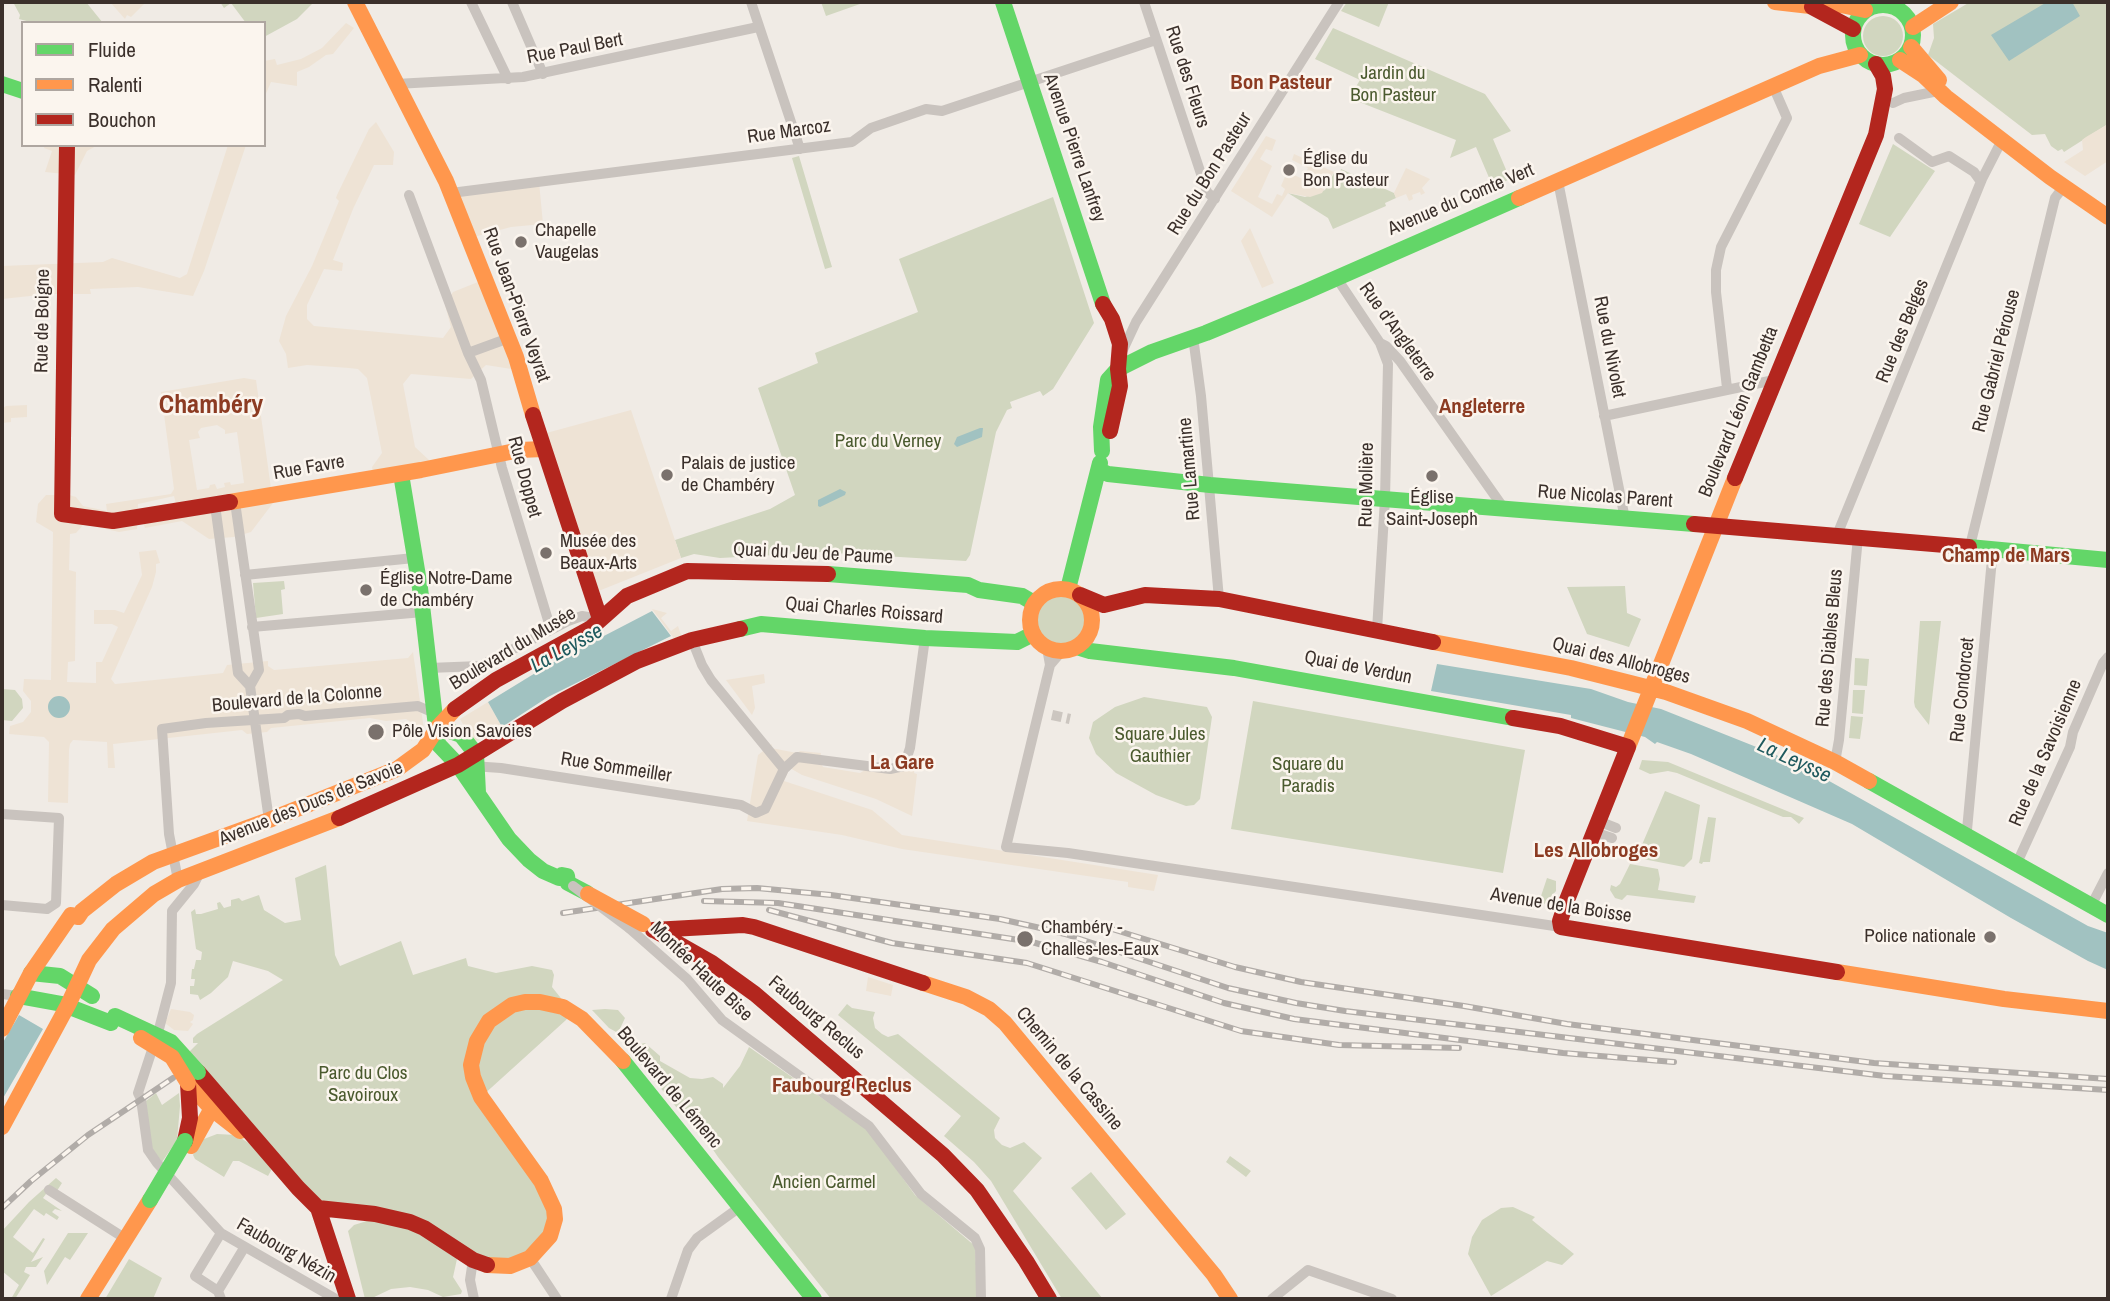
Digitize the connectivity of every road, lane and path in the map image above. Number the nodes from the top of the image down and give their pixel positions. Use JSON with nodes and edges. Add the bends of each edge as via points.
{"nodes":[{"id":1,"x":355,"y":2,"type":"edge"},
{"id":2,"x":471,"y":2,"type":"edge"},
{"id":3,"x":512,"y":2,"type":"edge"},
{"id":4,"x":751,"y":2,"type":"edge"},
{"id":5,"x":1003,"y":2,"type":"edge"},
{"id":6,"x":1144,"y":2,"type":"edge"},
{"id":7,"x":1339,"y":2,"type":"edge"},
{"id":8,"x":1774,"y":2,"type":"edge"},
{"id":9,"x":1934,"y":2,"type":"edge"},
{"id":10,"x":1951,"y":2,"type":"edge"},
{"id":11,"x":1886,"y":3,"type":"edge"},
{"id":12,"x":1810,"y":6,"type":"junction"},
{"id":13,"x":1865,"y":10,"type":"junction"},
{"id":14,"x":1910,"y":21,"type":"junction"},
{"id":15,"x":758,"y":27,"type":"junction"},
{"id":16,"x":1853,"y":34,"type":"junction"},
{"id":17,"x":1156,"y":40,"type":"junction"},
{"id":18,"x":1911,"y":47,"type":"junction"},
{"id":19,"x":1860,"y":55,"type":"junction"},
{"id":20,"x":1898,"y":61,"type":"junction"},
{"id":21,"x":1876,"y":64,"type":"junction"},
{"id":22,"x":1819,"y":66,"type":"junction"},
{"id":23,"x":543,"y":74,"type":"junction"},
{"id":24,"x":508,"y":79,"type":"junction"},
{"id":25,"x":1029,"y":83,"type":"junction"},
{"id":26,"x":2,"y":84,"type":"edge"},
{"id":27,"x":396,"y":85,"type":"junction"},
{"id":28,"x":1773,"y":86,"type":"junction"},
{"id":29,"x":21,"y":90,"type":"edge"},
{"id":30,"x":1938,"y":91,"type":"junction"},
{"id":31,"x":1893,"y":103,"type":"junction"},
{"id":32,"x":1976,"y":119,"type":"junction"},
{"id":33,"x":1876,"y":135,"type":"junction"},
{"id":34,"x":1899,"y":138,"type":"dead end"},
{"id":35,"x":2001,"y":139,"type":"junction"},
{"id":36,"x":67,"y":147,"type":"edge"},
{"id":37,"x":800,"y":149,"type":"junction"},
{"id":38,"x":1979,"y":179,"type":"dead end"},
{"id":39,"x":1558,"y":181,"type":"junction"},
{"id":40,"x":2064,"y":186,"type":"junction"},
{"id":41,"x":451,"y":193,"type":"junction"},
{"id":42,"x":409,"y":195,"type":"dead end"},
{"id":43,"x":1215,"y":199,"type":"junction"},
{"id":44,"x":2108,"y":217,"type":"edge"},
{"id":45,"x":1336,"y":277,"type":"junction"},
{"id":46,"x":1193,"y":337,"type":"junction"},
{"id":47,"x":509,"y":338,"type":"junction"},
{"id":48,"x":1380,"y":343,"type":"junction"},
{"id":49,"x":468,"y":353,"type":"junction"},
{"id":50,"x":1118,"y":369,"type":"junction"},
{"id":51,"x":1774,"y":380,"type":"junction"},
{"id":52,"x":1727,"y":388,"type":"junction"},
{"id":53,"x":1604,"y":416,"type":"junction"},
{"id":54,"x":544,"y":449,"type":"junction"},
{"id":55,"x":499,"y":455,"type":"junction"},
{"id":56,"x":1099,"y":470,"type":"junction"},
{"id":57,"x":401,"y":474,"type":"junction"},
{"id":58,"x":1210,"y":485,"type":"junction"},
{"id":59,"x":1385,"y":499,"type":"junction"},
{"id":60,"x":235,"y":502,"type":"junction"},
{"id":61,"x":215,"y":505,"type":"junction"},
{"id":62,"x":1505,"y":510,"type":"junction"},
{"id":63,"x":82,"y":516,"type":"joint"},
{"id":64,"x":1625,"y":519,"type":"junction"},
{"id":65,"x":1716,"y":526,"type":"junction"},
{"id":66,"x":1838,"y":535,"type":"junction"},
{"id":67,"x":1858,"y":537,"type":"junction"},
{"id":68,"x":1970,"y":546,"type":"junction"},
{"id":69,"x":1993,"y":548,"type":"junction"},
{"id":70,"x":414,"y":558,"type":"junction"},
{"id":71,"x":2108,"y":560,"type":"edge"},
{"id":72,"x":245,"y":575,"type":"junction"},
{"id":73,"x":1074,"y":592,"type":"junction"},
{"id":74,"x":1219,"y":599,"type":"junction"},
{"id":75,"x":1034,"y":603,"type":"junction"},
{"id":76,"x":423,"y":612,"type":"junction"},
{"id":77,"x":600,"y":619,"type":"junction"},
{"id":78,"x":252,"y":627,"type":"junction"},
{"id":79,"x":551,"y":630,"type":"junction"},
{"id":80,"x":1377,"y":630,"type":"junction"},
{"id":81,"x":1032,"y":634,"type":"junction"},
{"id":82,"x":925,"y":638,"type":"junction"},
{"id":83,"x":692,"y":640,"type":"junction"},
{"id":84,"x":1059,"y":653,"type":"junction"},
{"id":85,"x":2108,"y":657,"type":"edge"},
{"id":86,"x":258,"y":662,"type":"junction"},
{"id":87,"x":237,"y":664,"type":"junction"},
{"id":88,"x":429,"y":668,"type":"junction"},
{"id":89,"x":250,"y":683,"type":"junction"},
{"id":90,"x":1651,"y":688,"type":"junction"},
{"id":91,"x":1038,"y":714,"type":"junction"},
{"id":92,"x":1052,"y":715,"type":"tunnel mouth"},
{"id":93,"x":436,"y":720,"type":"junction"},
{"id":94,"x":256,"y":721,"type":"junction"},
{"id":95,"x":1631,"y":741,"type":"junction"},
{"id":96,"x":476,"y":760,"type":"junction"},
{"id":97,"x":1835,"y":762,"type":"junction"},
{"id":98,"x":458,"y":765,"type":"junction"},
{"id":99,"x":784,"y":769,"type":"junction"},
{"id":100,"x":478,"y":793,"type":"junction"},
{"id":101,"x":2,"y":814,"type":"edge"},
{"id":102,"x":269,"y":820,"type":"junction"},
{"id":103,"x":1596,"y":826,"type":"junction"},
{"id":104,"x":1614,"y":833,"type":"dead end"},
{"id":105,"x":1963,"y":834,"type":"junction"},
{"id":106,"x":173,"y":854,"type":"junction"},
{"id":107,"x":2017,"y":863,"type":"junction"},
{"id":108,"x":201,"y":872,"type":"junction"},
{"id":109,"x":2108,"y":873,"type":"edge"},
{"id":110,"x":178,"y":880,"type":"junction"},
{"id":111,"x":2,"y":905,"type":"edge"},
{"id":112,"x":2091,"y":906,"type":"junction"},
{"id":113,"x":2108,"y":915,"type":"edge"},
{"id":114,"x":642,"y":927,"type":"junction"},
{"id":115,"x":1561,"y":927,"type":"junction"},
{"id":116,"x":85,"y":967,"type":"junction"},
{"id":117,"x":31,"y":973,"type":"junction"},
{"id":118,"x":77,"y":987,"type":"junction"},
{"id":119,"x":10,"y":995,"type":"edge"},
{"id":120,"x":92,"y":996,"type":"junction"},
{"id":121,"x":68,"y":1006,"type":"junction"},
{"id":122,"x":2108,"y":1011,"type":"edge"},
{"id":123,"x":113,"y":1020,"type":"junction"},
{"id":124,"x":159,"y":1029,"type":"dead end"},
{"id":125,"x":2,"y":1030,"type":"edge"},
{"id":126,"x":151,"y":1052,"type":"dead end"},
{"id":127,"x":193,"y":1078,"type":"junction"},
{"id":128,"x":216,"y":1103,"type":"junction"},
{"id":129,"x":2,"y":1127,"type":"edge"},
{"id":130,"x":237,"y":1129,"type":"junction"},
{"id":131,"x":259,"y":1143,"type":"junction"},
{"id":132,"x":188,"y":1144,"type":"junction"},
{"id":133,"x":49,"y":1190,"type":"dead end"},
{"id":134,"x":740,"y":1207,"type":"junction"},
{"id":135,"x":318,"y":1208,"type":"junction"},
{"id":136,"x":221,"y":1233,"type":"junction"},
{"id":137,"x":126,"y":1239,"type":"junction"},
{"id":138,"x":244,"y":1248,"type":"junction"},
{"id":139,"x":530,"y":1258,"type":"junction"},
{"id":140,"x":473,"y":1260,"type":"junction"},
{"id":141,"x":219,"y":1295,"type":"edge"},
{"id":142,"x":89,"y":1299,"type":"edge"},
{"id":143,"x":336,"y":1299,"type":"edge"},
{"id":144,"x":348,"y":1299,"type":"edge"},
{"id":145,"x":474,"y":1299,"type":"edge"},
{"id":146,"x":556,"y":1299,"type":"edge"},
{"id":147,"x":671,"y":1299,"type":"edge"},
{"id":148,"x":814,"y":1299,"type":"edge"},
{"id":149,"x":981,"y":1299,"type":"edge"},
{"id":150,"x":1049,"y":1299,"type":"edge"},
{"id":151,"x":1230,"y":1299,"type":"edge"},
{"id":152,"x":1272,"y":1299,"type":"edge"},
{"id":153,"x":1392,"y":1299,"type":"edge"}],
"edges":[{"from":1,"to":27,"type":"main road","name":"Rue Jean-Pierre Veyrat"},
{"from":2,"to":24,"type":"street"},
{"from":3,"to":23,"type":"street"},
{"from":4,"to":15,"type":"street"},
{"from":5,"to":25,"type":"main road","name":"Avenue Pierre Lanfrey"},
{"from":6,"to":17,"type":"street","name":"Rue des Fleurs"},
{"from":7,"to":43,"type":"street","name":"Rue du Bon Pasteur"},
{"from":8,"to":12,"type":"main road"},
{"from":9,"to":14,"type":"main road"},
{"from":10,"to":14,"type":"main road"},
{"from":11,"to":13,"type":"main road"},
{"from":11,"to":14,"type":"main road"},
{"from":12,"to":13,"type":"main road"},
{"from":12,"to":16,"type":"main road"},
{"from":13,"to":16,"type":"main road"},
{"from":14,"to":18,"type":"main road"},
{"from":15,"to":23,"type":"street","name":"Rue Paul Bert"},
{"from":15,"to":37,"type":"street"},
{"from":16,"to":19,"type":"main road"},
{"from":16,"to":22,"type":"main road","name":"Avenue du Comte Vert"},
{"from":17,"to":25,"type":"street","name":"Rue Marcoz"},
{"from":17,"to":43,"type":"street","name":"Rue des Fleurs","via":[[1207,192]]},
{"from":18,"to":20,"type":"main road"},
{"from":18,"to":32,"type":"main road"},
{"from":19,"to":21,"type":"main road"},
{"from":19,"to":22,"type":"main road","name":"Avenue du Comte Vert"},
{"from":20,"to":21,"type":"main road"},
{"from":20,"to":30,"type":"main road","via":[[1923,75]]},
{"from":20,"to":31,"type":"main road","name":"Boulevard Léon Gambetta"},
{"from":21,"to":33,"type":"main road","name":"Boulevard Léon Gambetta","via":[[1885,89]]},
{"from":22,"to":28,"type":"main road","name":"Avenue du Comte Vert"},
{"from":23,"to":24,"type":"street","name":"Rue Paul Bert"},
{"from":24,"to":27,"type":"street","name":"Rue Paul Bert"},
{"from":25,"to":37,"type":"street","name":"Rue Marcoz","via":[[942,111],[926,109],[871,128],[852,142]]},
{"from":25,"to":50,"type":"main road","name":"Avenue Pierre Lanfrey","via":[[1120,344]]},
{"from":26,"to":29,"type":"main road"},
{"from":27,"to":41,"type":"main road","name":"Rue Jean-Pierre Veyrat"},
{"from":28,"to":39,"type":"main road","name":"Avenue du Comte Vert"},
{"from":28,"to":52,"type":"street","via":[[1787,118],[1721,247],[1716,270]]},
{"from":30,"to":31,"type":"street"},
{"from":30,"to":32,"type":"main road"},
{"from":31,"to":33,"type":"main road","name":"Boulevard Léon Gambetta"},
{"from":32,"to":35,"type":"main road"},
{"from":33,"to":51,"type":"main road","name":"Boulevard Léon Gambetta"},
{"from":34,"to":38,"type":"street","via":[[1932,162],[1949,156]]},
{"from":35,"to":40,"type":"main road"},
{"from":35,"to":66,"type":"street","name":"Rue des Belges"},
{"from":36,"to":63,"type":"main road","name":"Rue de Boigne","via":[[62,514]]},
{"from":37,"to":41,"type":"street","name":"Rue Marcoz"},
{"from":39,"to":45,"type":"main road","name":"Avenue du Comte Vert"},
{"from":39,"to":53,"type":"street","name":"Rue du Nivolet"},
{"from":40,"to":44,"type":"main road"},
{"from":40,"to":68,"type":"street","name":"Rue Gabriel Pérouse","via":[[2055,198]]},
{"from":41,"to":47,"type":"main road","name":"Rue Jean-Pierre Veyrat"},
{"from":42,"to":49,"type":"street","name":"Rue Doppet"},
{"from":43,"to":50,"type":"street","name":"Rue du Bon Pasteur","via":[[1136,322]]},
{"from":45,"to":46,"type":"main road","name":"Avenue du Comte Vert"},
{"from":45,"to":48,"type":"street","name":"Rue d'Angleterre"},
{"from":46,"to":50,"type":"main road","name":"Avenue du Comte Vert"},
{"from":46,"to":58,"type":"street","name":"Rue Lamartine"},
{"from":47,"to":49,"type":"street"},
{"from":47,"to":54,"type":"main road","name":"Rue Jean-Pierre Veyrat"},
{"from":48,"to":59,"type":"street","name":"Rue Molière","via":[[1388,364]]},
{"from":48,"to":62,"type":"street","name":"Rue d'Angleterre","via":[[1400,361]]},
{"from":49,"to":55,"type":"street","name":"Rue Doppet","via":[[478,372]]},
{"from":50,"to":56,"type":"main road","via":[[1108,380]]},
{"from":51,"to":52,"type":"street"},
{"from":51,"to":65,"type":"main road","name":"Boulevard Léon Gambetta"},
{"from":52,"to":53,"type":"street"},
{"from":53,"to":64,"type":"street","name":"Rue du Nivolet"},
{"from":54,"to":55,"type":"main road","name":"Rue Favre"},
{"from":54,"to":77,"type":"main road","name":"Rue Jean-Pierre Veyrat"},
{"from":55,"to":57,"type":"main road","name":"Rue Favre"},
{"from":55,"to":79,"type":"street","name":"Rue Doppet"},
{"from":56,"to":58,"type":"main road","name":"Rue Nicolas Parent"},
{"from":56,"to":73,"type":"main road"},
{"from":57,"to":60,"type":"main road","name":"Rue Favre"},
{"from":57,"to":70,"type":"main road","name":"Faubourg Reclus"},
{"from":58,"to":59,"type":"main road","name":"Rue Nicolas Parent"},
{"from":58,"to":74,"type":"street","name":"Rue Lamartine"},
{"from":59,"to":62,"type":"main road","name":"Rue Nicolas Parent"},
{"from":59,"to":80,"type":"street","name":"Rue Molière"},
{"from":60,"to":61,"type":"main road","name":"Rue Favre"},
{"from":60,"to":72,"type":"street"},
{"from":61,"to":63,"type":"main road","name":"Rue Favre","via":[[113,520]]},
{"from":61,"to":87,"type":"street"},
{"from":62,"to":64,"type":"main road","name":"Rue Nicolas Parent"},
{"from":64,"to":65,"type":"main road","name":"Rue Nicolas Parent"},
{"from":65,"to":66,"type":"main road","name":"Rue Nicolas Parent"},
{"from":65,"to":90,"type":"main road","name":"Boulevard Léon Gambetta"},
{"from":66,"to":67,"type":"main road","name":"Rue Nicolas Parent"},
{"from":67,"to":68,"type":"main road","name":"Rue Nicolas Parent"},
{"from":67,"to":97,"type":"street","name":"Rue des Diables Bleus"},
{"from":68,"to":69,"type":"main road","name":"Rue Nicolas Parent"},
{"from":69,"to":71,"type":"main road","name":"Rue Nicolas Parent"},
{"from":69,"to":105,"type":"street","name":"Rue Condorcet","via":[[1967,830]]},
{"from":70,"to":72,"type":"street"},
{"from":70,"to":76,"type":"main road","name":"Faubourg Reclus"},
{"from":72,"to":78,"type":"street"},
{"from":73,"to":74,"type":"main road","name":"Quai des Allobroges","via":[[1104,605],[1145,595]]},
{"from":73,"to":75,"type":"main road","via":[[1047,592]]},
{"from":73,"to":84,"type":"main road","via":[[1089,606],[1092,623],[1087,637]]},
{"from":74,"to":80,"type":"main road","name":"Quai des Allobroges"},
{"from":75,"to":77,"type":"main road","name":"Quai du Jeu de Paume","via":[[1022,596],[946,582],[687,571],[627,596]]},
{"from":75,"to":81,"type":"main road","via":[[1029,618]]},
{"from":76,"to":78,"type":"street"},
{"from":76,"to":88,"type":"main road","name":"Faubourg Reclus"},
{"from":77,"to":79,"type":"street","name":"Boulevard du Musée","via":[[582,616]]},
{"from":77,"to":93,"type":"main road","name":"Boulevard du Musée"},
{"from":78,"to":86,"type":"street"},
{"from":79,"to":88,"type":"street","name":"Boulevard du Musée","via":[[481,666]]},
{"from":80,"to":90,"type":"main road","name":"Quai des Allobroges"},
{"from":81,"to":82,"type":"main road","name":"Quai Charles Roissard","via":[[1017,642]]},
{"from":81,"to":84,"type":"main road"},
{"from":82,"to":83,"type":"main road","name":"Quai Charles Roissard","via":[[769,623]]},
{"from":82,"to":99,"type":"street","via":[[914,725],[902,768],[797,757]]},
{"from":83,"to":96,"type":"main road","name":"Quai Charles Roissard","via":[[610,674]]},
{"from":83,"to":99,"type":"street","via":[[711,680]]},
{"from":84,"to":91,"type":"street"},
{"from":84,"to":95,"type":"main road","name":"Quai de Verdun","via":[[1090,651],[1234,668]]},
{"from":85,"to":107,"type":"street","name":"Rue de la Savoisienne"},
{"from":86,"to":87,"type":"street"},
{"from":86,"to":89,"type":"street","via":[[259,670]]},
{"from":87,"to":89,"type":"street","via":[[238,673]]},
{"from":88,"to":93,"type":"main road","name":"Faubourg Reclus"},
{"from":89,"to":94,"type":"street"},
{"from":90,"to":95,"type":"main road","name":"Boulevard Léon Gambetta"},
{"from":90,"to":97,"type":"main road","name":"Quai des Allobroges","via":[[1737,717]]},
{"from":91,"to":92,"type":"street"},
{"from":91,"to":115,"type":"street","name":"Avenue de la Boisse","via":[[1006,847]]},
{"from":93,"to":94,"type":"street","name":"Boulevard de la Colonne","via":[[418,706]]},
{"from":93,"to":96,"type":"main road","via":[[461,735]]},
{"from":93,"to":98,"type":"main road","name":"Faubourg Reclus","via":[[438,744]]},
{"from":93,"to":102,"type":"main road","name":"Avenue des Ducs de Savoie","via":[[423,750],[397,769]]},
{"from":94,"to":102,"type":"street"},
{"from":94,"to":106,"type":"street","name":"Boulevard de la Colonne","via":[[162,729]]},
{"from":95,"to":103,"type":"main road"},
{"from":96,"to":98,"type":"main road","name":"Avenue des Ducs de Savoie"},
{"from":96,"to":99,"type":"street","name":"Rue Sommeiller","via":[[741,805],[756,813],[771,801]]},
{"from":96,"to":100,"type":"main road","name":"Faubourg Reclus"},
{"from":97,"to":105,"type":"main road","name":"Quai des Allobroges"},
{"from":98,"to":100,"type":"main road","name":"Faubourg Reclus"},
{"from":98,"to":108,"type":"main road","name":"Avenue des Ducs de Savoie","via":[[352,813]]},
{"from":100,"to":114,"type":"main road","name":"Faubourg Reclus","bridge":true,"via":[[528,860]]},
{"from":101,"to":111,"type":"street","via":[[59,818],[56,904],[47,909]]},
{"from":102,"to":106,"type":"main road","name":"Avenue des Ducs de Savoie"},
{"from":103,"to":104,"type":"street"},
{"from":103,"to":115,"type":"main road"},
{"from":105,"to":107,"type":"main road","name":"Quai des Allobroges"},
{"from":106,"to":110,"type":"street"},
{"from":106,"to":117,"type":"main road","name":"Avenue des Ducs de Savoie","via":[[116,884],[78,917],[72,915]]},
{"from":107,"to":112,"type":"main road","name":"Quai des Allobroges"},
{"from":108,"to":110,"type":"main road","name":"Avenue des Ducs de Savoie"},
{"from":108,"to":124,"type":"street","via":[[172,911],[171,983]]},
{"from":109,"to":112,"type":"street"},
{"from":110,"to":116,"type":"main road","name":"Avenue des Ducs de Savoie","via":[[125,916]]},
{"from":112,"to":113,"type":"main road","name":"Quai des Allobroges"},
{"from":114,"to":149,"type":"street","name":"Montée Haute Bise","via":[[722,1020],[869,1126],[921,1194],[975,1238],[981,1249]]},
{"from":114,"to":150,"type":"main road","name":"Faubourg Reclus","via":[[712,963],[755,994],[943,1155],[977,1190]]},
{"from":114,"to":151,"type":"main road","name":"Chemin de la Cassine","via":[[754,927],[966,997],[989,1009],[1076,1106]]},
{"from":115,"to":122,"type":"main road","name":"Avenue de la Boisse","via":[[2004,999]]},
{"from":116,"to":118,"type":"main road","name":"Avenue des Ducs de Savoie"},
{"from":116,"to":120,"type":"main road"},
{"from":117,"to":118,"type":"main road","via":[[60,976]]},
{"from":117,"to":119,"type":"main road","name":"Avenue des Ducs de Savoie"},
{"from":118,"to":120,"type":"main road"},
{"from":118,"to":121,"type":"main road","name":"Avenue des Ducs de Savoie"},
{"from":119,"to":121,"type":"main road"},
{"from":119,"to":125,"type":"main road","name":"Avenue des Ducs de Savoie"},
{"from":120,"to":123,"type":"main road"},
{"from":121,"to":123,"type":"main road"},
{"from":121,"to":129,"type":"main road","name":"Avenue des Ducs de Savoie"},
{"from":123,"to":127,"type":"main road","bridge":true,"via":[[164,1051]]},
{"from":126,"to":136,"type":"street","name":"Faubourg Nézin","via":[[138,1093],[148,1150]]},
{"from":127,"to":128,"type":"main road"},
{"from":127,"to":132,"type":"main road"},
{"from":128,"to":130,"type":"main road"},
{"from":128,"to":131,"type":"main road"},
{"from":128,"to":132,"type":"main road"},
{"from":130,"to":131,"type":"main road"},
{"from":130,"to":132,"type":"main road","via":[[217,1129]]},
{"from":131,"to":135,"type":"main road"},
{"from":132,"to":137,"type":"main road","bridge":true},
{"from":133,"to":137,"type":"street"},
{"from":134,"to":139,"type":"main road","name":"Boulevard de Lémenc","via":[[631,1068],[582,1019],[563,1007],[524,1002],[489,1021],[477,1041],[471,1065],[481,1097],[551,1199],[555,1219],[550,1236]]},
{"from":134,"to":147,"type":"street","via":[[697,1238],[688,1250]]},
{"from":134,"to":148,"type":"main road","name":"Boulevard de Lémenc"},
{"from":135,"to":140,"type":"main road","via":[[375,1213],[410,1222]]},
{"from":135,"to":144,"type":"main road"},
{"from":136,"to":138,"type":"street","name":"Faubourg Nézin"},
{"from":136,"to":141,"type":"street","via":[[195,1276]]},
{"from":137,"to":142,"type":"main road"},
{"from":138,"to":141,"type":"street"},
{"from":138,"to":143,"type":"street","name":"Faubourg Nézin"},
{"from":139,"to":140,"type":"main road","via":[[510,1266]]},
{"from":139,"to":146,"type":"street"},
{"from":140,"to":145,"type":"street","via":[[470,1280]]},
{"from":152,"to":153,"type":"street","via":[[1308,1270]]}]}
